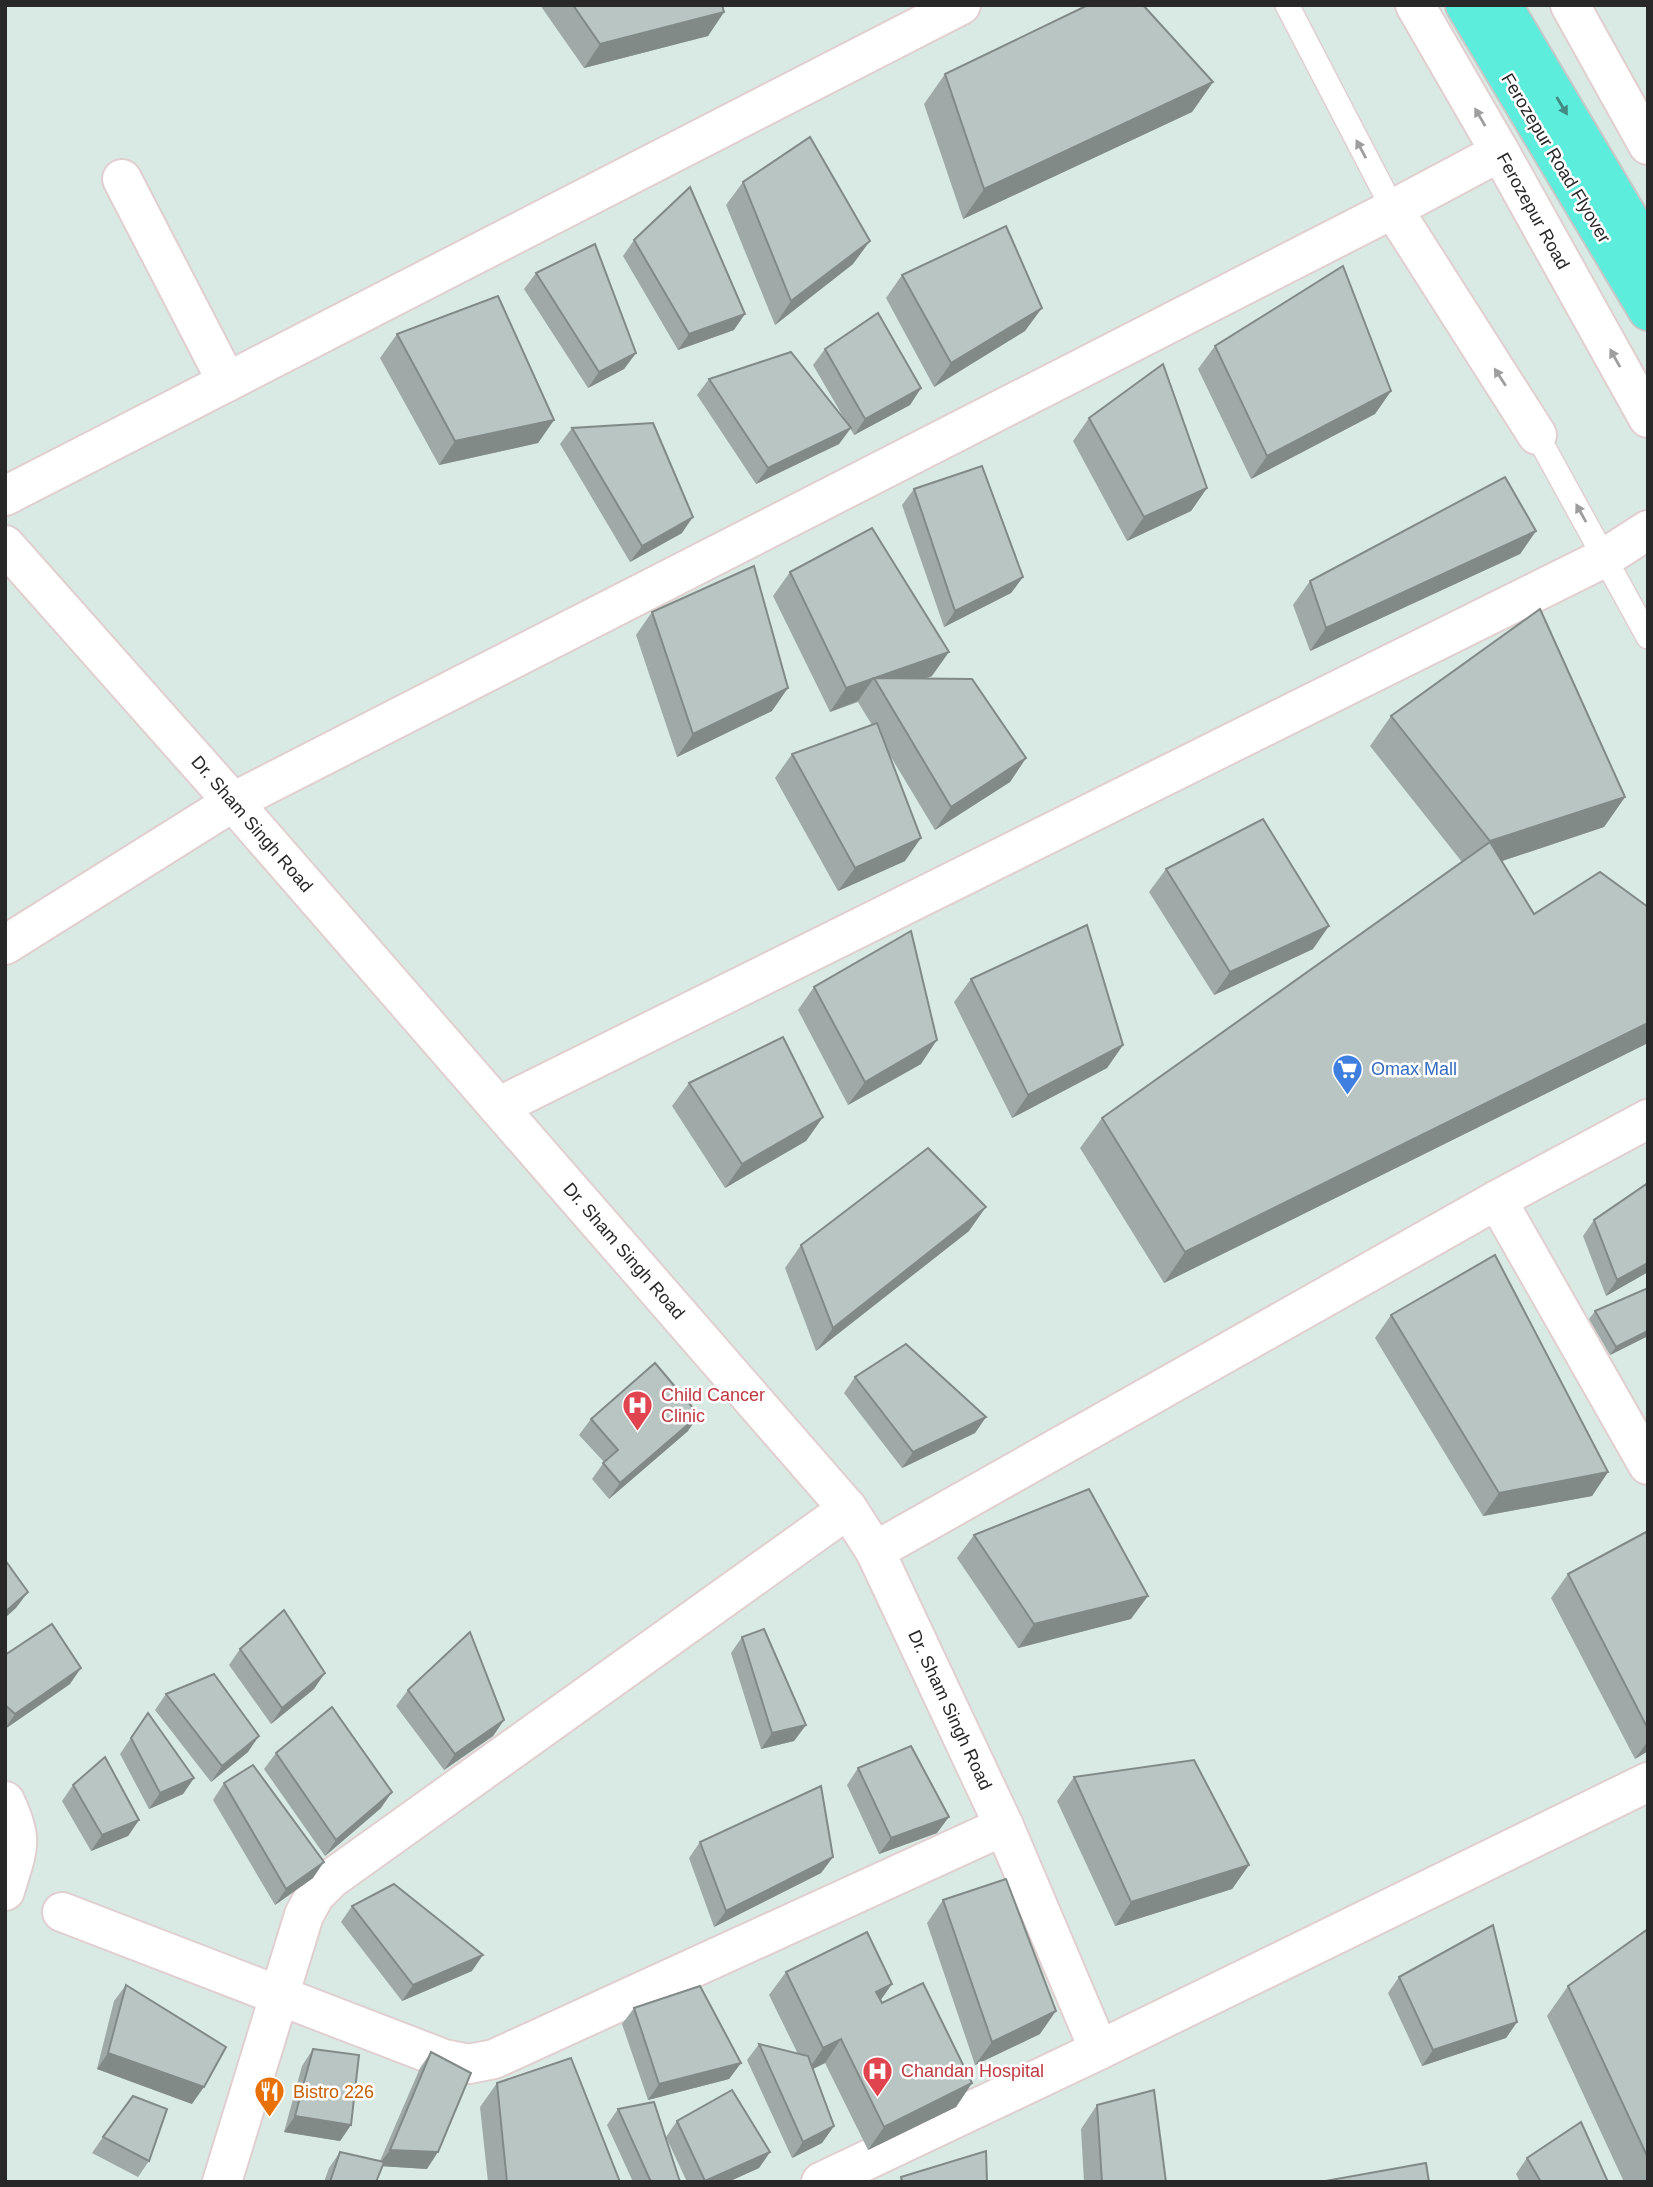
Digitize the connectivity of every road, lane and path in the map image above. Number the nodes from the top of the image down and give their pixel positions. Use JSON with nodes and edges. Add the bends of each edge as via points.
{"nodes":[{"id":1,"x":961,"y":5,"type":"edge"},
{"id":2,"x":1287,"y":5,"type":"edge"},
{"id":3,"x":1415,"y":5,"type":"edge"},
{"id":4,"x":1465,"y":5,"type":"edge"},
{"id":5,"x":1502,"y":5,"type":"edge"},
{"id":6,"x":1570,"y":5,"type":"edge"},
{"id":7,"x":1648,"y":145,"type":"edge"},
{"id":8,"x":1500,"y":152,"type":"junction"},
{"id":9,"x":122,"y":179,"type":"dead end"},
{"id":10,"x":1393,"y":209,"type":"junction"},
{"id":11,"x":1648,"y":251,"type":"edge"},
{"id":12,"x":1648,"y":311,"type":"edge"},
{"id":13,"x":228,"y":382,"type":"junction"},
{"id":14,"x":1648,"y":418,"type":"edge"},
{"id":15,"x":1537,"y":435,"type":"joint"},
{"id":16,"x":5,"y":496,"type":"edge"},
{"id":17,"x":1648,"y":530,"type":"edge"},
{"id":18,"x":5,"y":545,"type":"edge"},
{"id":19,"x":1606,"y":557,"type":"junction"},
{"id":20,"x":1648,"y":637,"type":"edge"},
{"id":21,"x":233,"y":802,"type":"junction"},
{"id":22,"x":5,"y":945,"type":"edge"},
{"id":23,"x":498,"y":1107,"type":"junction"},
{"id":24,"x":1648,"y":1119,"type":"edge"},
{"id":25,"x":1497,"y":1200,"type":"junction"},
{"id":26,"x":1648,"y":1465,"type":"edge"},
{"id":27,"x":848,"y":1509,"type":"junction"},
{"id":28,"x":876,"y":1551,"type":"junction"},
{"id":29,"x":1648,"y":1782,"type":"edge"},
{"id":30,"x":5,"y":1801,"type":"edge"},
{"id":31,"x":1004,"y":1826,"type":"junction"},
{"id":32,"x":5,"y":1891,"type":"edge"},
{"id":33,"x":62,"y":1912,"type":"dead end"},
{"id":34,"x":281,"y":1997,"type":"junction"},
{"id":35,"x":1098,"y":2050,"type":"junction"},
{"id":36,"x":222,"y":2182,"type":"edge"},
{"id":37,"x":821,"y":2182,"type":"edge"}],
"edges":[{"from":1,"to":13,"type":"street"},
{"from":10,"to":2,"type":"lane","one_way":true},
{"from":8,"to":3,"type":"street","name":"Ferozepur Road","one_way":true},
{"from":4,"to":12,"type":"main road","name":"Ferozepur Road Flyover"},
{"from":5,"to":11,"type":"main road","name":"Ferozepur Road Flyover","one_way":true},
{"from":6,"to":7,"type":"street"},
{"from":8,"to":10,"type":"street"},
{"from":14,"to":8,"type":"street","name":"Ferozepur Road","one_way":true},
{"from":9,"to":13,"type":"street"},
{"from":15,"to":10,"type":"street","one_way":true},
{"from":10,"to":21,"type":"street"},
{"from":13,"to":16,"type":"street"},
{"from":19,"to":15,"type":"lane","one_way":true},
{"from":17,"to":19,"type":"street"},
{"from":18,"to":21,"type":"street","name":"Dr. Sham Singh Road"},
{"from":19,"to":20,"type":"lane"},
{"from":19,"to":23,"type":"street"},
{"from":21,"to":22,"type":"street"},
{"from":21,"to":23,"type":"street","name":"Dr. Sham Singh Road"},
{"from":23,"to":27,"type":"street","name":"Dr. Sham Singh Road"},
{"from":24,"to":25,"type":"street"},
{"from":25,"to":26,"type":"street"},
{"from":25,"to":28,"type":"street"},
{"from":27,"to":28,"type":"street","name":"Dr. Sham Singh Road"},
{"from":27,"to":34,"type":"street","via":[[331,1879],[314,1895],[304,1915]]},
{"from":28,"to":31,"type":"street","name":"Dr. Sham Singh Road"},
{"from":29,"to":35,"type":"street"},
{"from":30,"to":32,"type":"street","via":[[19,1841]]},
{"from":31,"to":34,"type":"street","via":[[494,2059],[469,2064],[444,2059]]},
{"from":31,"to":35,"type":"street","name":"Dr. Sham Singh Road"},
{"from":33,"to":34,"type":"street"},
{"from":34,"to":36,"type":"street"},
{"from":35,"to":37,"type":"street"}]}
